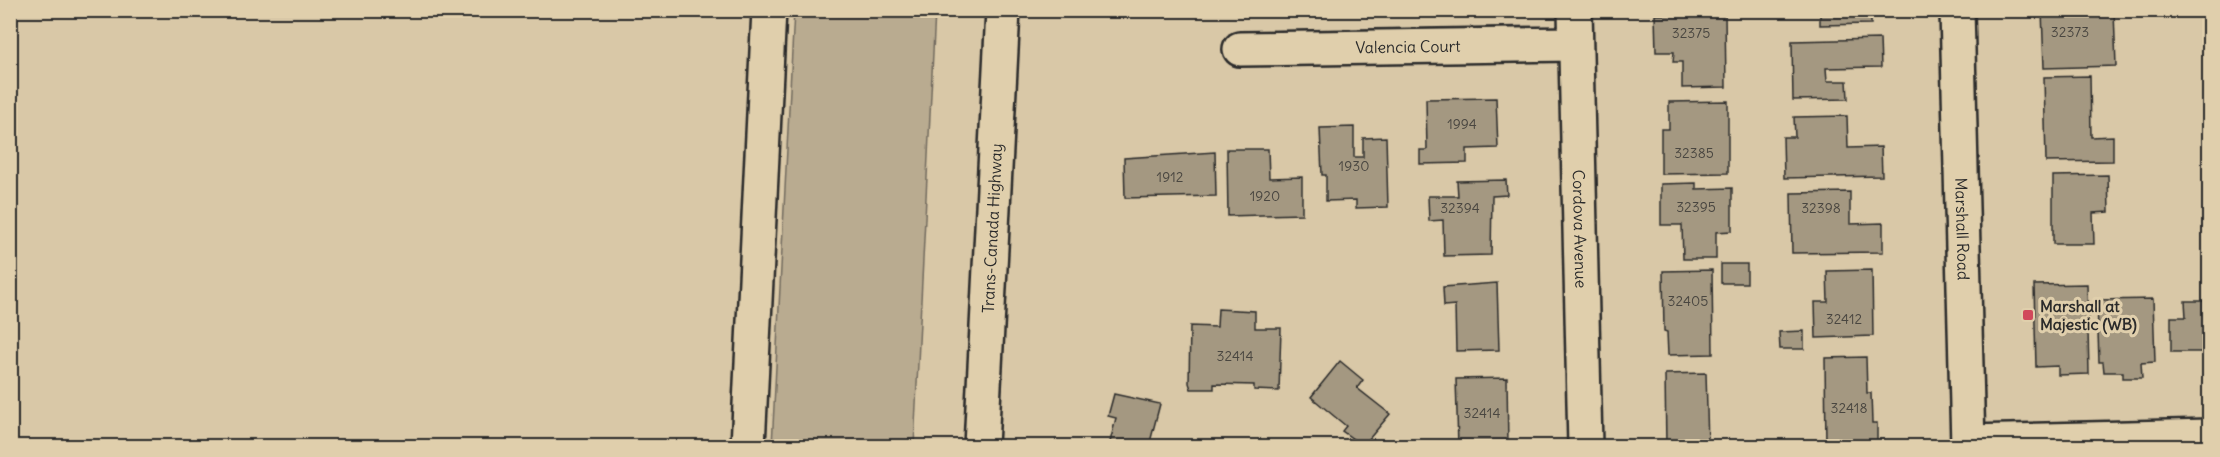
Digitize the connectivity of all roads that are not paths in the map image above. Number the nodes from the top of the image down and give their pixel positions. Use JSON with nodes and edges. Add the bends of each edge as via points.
{"nodes":[{"id":1,"x":769,"y":10,"type":"edge"},
{"id":2,"x":1003,"y":10,"type":"edge"},
{"id":3,"x":1575,"y":10,"type":"edge"},
{"id":4,"x":1957,"y":10,"type":"edge"},
{"id":5,"x":1575,"y":44,"type":"junction"},
{"id":6,"x":1240,"y":50,"type":"dead end"},
{"id":7,"x":2210,"y":436,"type":"edge"},
{"id":8,"x":1968,"y":444,"type":"edge"},
{"id":9,"x":748,"y":447,"type":"edge"},
{"id":10,"x":981,"y":447,"type":"edge"},
{"id":11,"x":1586,"y":447,"type":"edge"}],
"edges":[{"from":1,"to":9,"type":"main road"},
{"from":2,"to":10,"type":"main road","name":"Trans-Canada Highway"},
{"from":3,"to":5,"type":"main road","name":"Cordova Avenue"},
{"from":4,"to":8,"type":"main road","name":"Marshall Road"},
{"from":5,"to":6,"type":"main road","name":"Valencia Court"},
{"from":5,"to":11,"type":"main road","name":"Cordova Avenue"},
{"from":7,"to":8,"type":"main road"}]}
